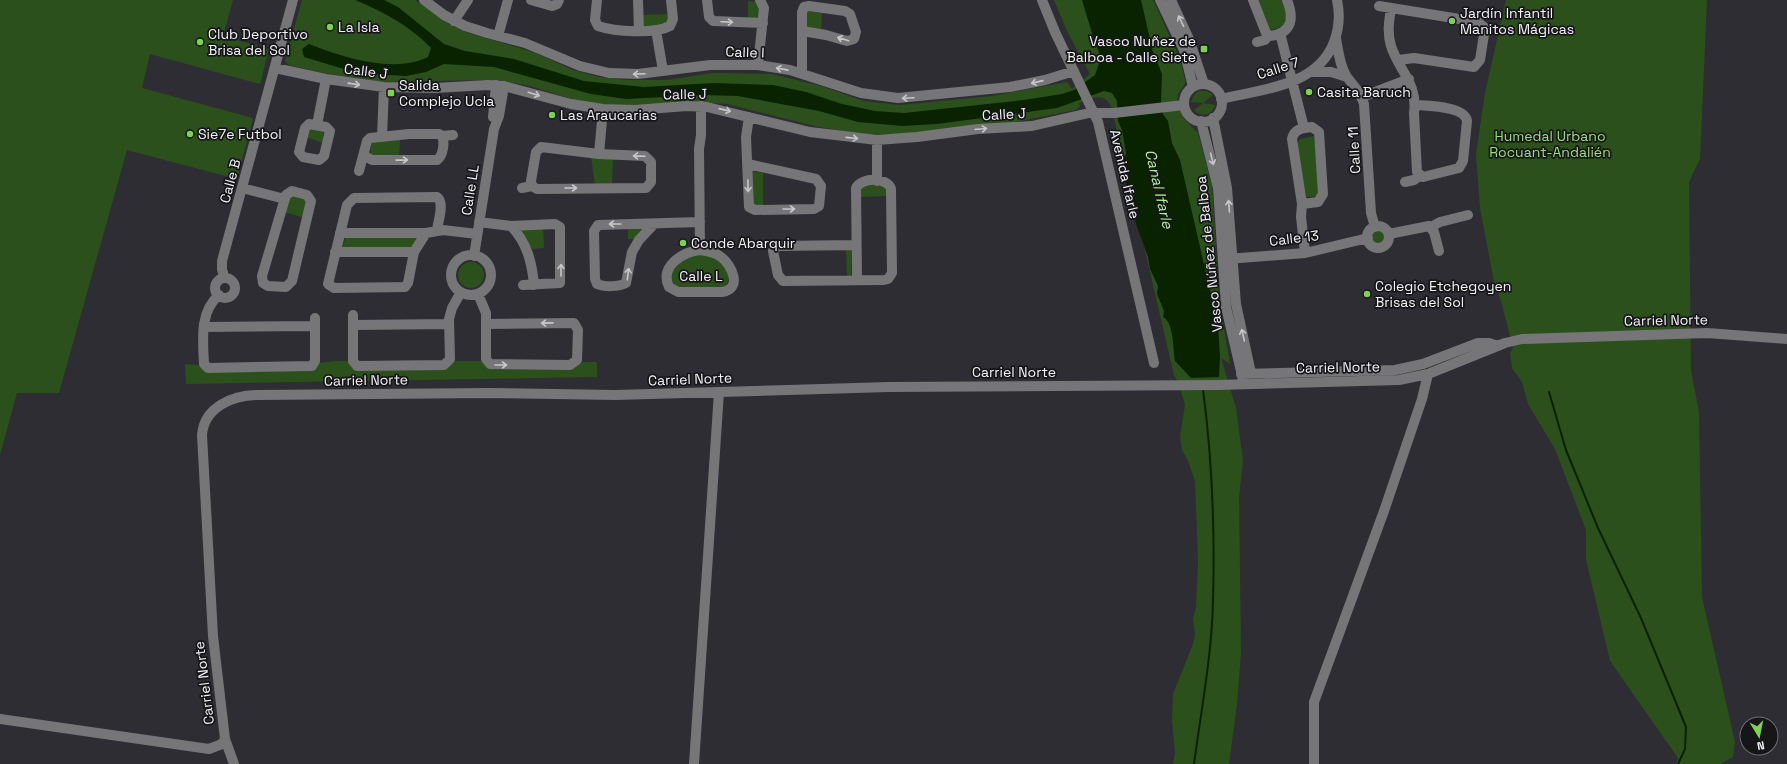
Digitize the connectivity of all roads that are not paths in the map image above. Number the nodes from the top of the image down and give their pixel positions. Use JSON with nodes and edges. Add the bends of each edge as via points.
{"nodes":[{"id":1,"x":293,"y":0,"type":"edge"},
{"id":2,"x":424,"y":0,"type":"edge"},
{"id":3,"x":468,"y":0,"type":"edge"},
{"id":4,"x":508,"y":0,"type":"edge"},
{"id":5,"x":531,"y":0,"type":"edge"},
{"id":6,"x":559,"y":0,"type":"edge"},
{"id":7,"x":597,"y":0,"type":"edge"},
{"id":8,"x":638,"y":0,"type":"edge"},
{"id":9,"x":670,"y":0,"type":"edge"},
{"id":10,"x":707,"y":0,"type":"edge"},
{"id":11,"x":760,"y":0,"type":"edge"},
{"id":12,"x":1042,"y":0,"type":"edge"},
{"id":13,"x":1160,"y":0,"type":"edge"},
{"id":14,"x":1171,"y":0,"type":"edge"},
{"id":15,"x":1252,"y":0,"type":"edge"},
{"id":16,"x":1287,"y":0,"type":"edge"},
{"id":17,"x":1337,"y":0,"type":"edge"},
{"id":18,"x":1379,"y":6,"type":"dead end"},
{"id":19,"x":1391,"y":8,"type":"junction"},
{"id":20,"x":454,"y":21,"type":"junction"},
{"id":21,"x":764,"y":23,"type":"junction"},
{"id":22,"x":656,"y":30,"type":"junction"},
{"id":23,"x":802,"y":30,"type":"junction"},
{"id":24,"x":639,"y":31,"type":"junction"},
{"id":25,"x":1280,"y":33,"type":"junction"},
{"id":26,"x":1268,"y":35,"type":"junction"},
{"id":27,"x":498,"y":36,"type":"junction"},
{"id":28,"x":1336,"y":38,"type":"junction"},
{"id":29,"x":1257,"y":42,"type":"dead end"},
{"id":30,"x":1398,"y":60,"type":"junction"},
{"id":31,"x":758,"y":65,"type":"junction"},
{"id":32,"x":275,"y":68,"type":"junction"},
{"id":33,"x":663,"y":71,"type":"junction"},
{"id":34,"x":1312,"y":72,"type":"junction"},
{"id":35,"x":802,"y":73,"type":"junction"},
{"id":36,"x":1076,"y":75,"type":"junction"},
{"id":37,"x":1347,"y":77,"type":"junction"},
{"id":38,"x":326,"y":79,"type":"junction"},
{"id":39,"x":1409,"y":79,"type":"junction"},
{"id":40,"x":1292,"y":81,"type":"junction"},
{"id":41,"x":1204,"y":84,"type":"junction"},
{"id":42,"x":500,"y":86,"type":"junction"},
{"id":43,"x":1193,"y":86,"type":"junction"},
{"id":44,"x":384,"y":87,"type":"junction"},
{"id":45,"x":1362,"y":97,"type":"junction"},
{"id":46,"x":1221,"y":98,"type":"junction"},
{"id":47,"x":1184,"y":105,"type":"junction"},
{"id":48,"x":1415,"y":105,"type":"junction"},
{"id":49,"x":698,"y":106,"type":"junction"},
{"id":50,"x":603,"y":109,"type":"junction"},
{"id":51,"x":1094,"y":112,"type":"junction"},
{"id":52,"x":749,"y":117,"type":"junction"},
{"id":53,"x":1214,"y":118,"type":"junction"},
{"id":54,"x":1201,"y":121,"type":"junction"},
{"id":55,"x":317,"y":125,"type":"dead end"},
{"id":56,"x":1304,"y":128,"type":"junction"},
{"id":57,"x":453,"y":135,"type":"dead end"},
{"id":58,"x":442,"y":136,"type":"junction"},
{"id":59,"x":382,"y":137,"type":"junction"},
{"id":60,"x":877,"y":140,"type":"junction"},
{"id":61,"x":599,"y":154,"type":"junction"},
{"id":62,"x":364,"y":156,"type":"junction"},
{"id":63,"x":748,"y":164,"type":"junction"},
{"id":64,"x":359,"y":171,"type":"dead end"},
{"id":65,"x":1419,"y":176,"type":"junction"},
{"id":66,"x":877,"y":181,"type":"junction"},
{"id":67,"x":1405,"y":182,"type":"dead end"},
{"id":68,"x":242,"y":188,"type":"junction"},
{"id":69,"x":285,"y":199,"type":"junction"},
{"id":70,"x":1302,"y":204,"type":"junction"},
{"id":71,"x":1468,"y":215,"type":"dead end"},
{"id":72,"x":479,"y":222,"type":"junction"},
{"id":73,"x":700,"y":222,"type":"junction"},
{"id":74,"x":654,"y":224,"type":"junction"},
{"id":75,"x":511,"y":226,"type":"junction"},
{"id":76,"x":1375,"y":226,"type":"junction"},
{"id":77,"x":1431,"y":227,"type":"junction"},
{"id":78,"x":437,"y":230,"type":"junction"},
{"id":79,"x":340,"y":233,"type":"junction"},
{"id":80,"x":426,"y":233,"type":"junction"},
{"id":81,"x":477,"y":234,"type":"junction"},
{"id":82,"x":1389,"y":234,"type":"junction"},
{"id":83,"x":1368,"y":238,"type":"junction"},
{"id":84,"x":856,"y":245,"type":"junction"},
{"id":85,"x":700,"y":250,"type":"junction"},
{"id":86,"x":1439,"y":251,"type":"dead end"},
{"id":87,"x":335,"y":252,"type":"junction"},
{"id":88,"x":414,"y":252,"type":"junction"},
{"id":89,"x":1305,"y":253,"type":"junction"},
{"id":90,"x":474,"y":256,"type":"junction"},
{"id":91,"x":1228,"y":259,"type":"junction"},
{"id":92,"x":224,"y":278,"type":"junction"},
{"id":93,"x":857,"y":280,"type":"junction"},
{"id":94,"x":523,"y":285,"type":"dead end"},
{"id":95,"x":534,"y":285,"type":"junction"},
{"id":96,"x":461,"y":292,"type":"junction"},
{"id":97,"x":478,"y":294,"type":"junction"},
{"id":98,"x":219,"y":295,"type":"junction"},
{"id":99,"x":449,"y":324,"type":"junction"},
{"id":100,"x":486,"y":324,"type":"junction"},
{"id":101,"x":204,"y":327,"type":"junction"},
{"id":102,"x":1787,"y":339,"type":"edge"},
{"id":103,"x":1498,"y":346,"type":"junction"},
{"id":104,"x":1154,"y":363,"type":"dead end"},
{"id":105,"x":1428,"y":374,"type":"junction"},
{"id":106,"x":1246,"y":377,"type":"junction"},
{"id":107,"x":719,"y":392,"type":"junction"},
{"id":108,"x":0,"y":719,"type":"edge"},
{"id":109,"x":225,"y":740,"type":"junction"},
{"id":110,"x":234,"y":764,"type":"edge"},
{"id":111,"x":694,"y":764,"type":"edge"},
{"id":112,"x":1314,"y":764,"type":"edge"}],
"edges":[{"from":1,"to":32,"type":"street","name":"Calle B"},
{"from":2,"to":20,"type":"street","name":"Calle I"},
{"from":3,"to":20,"type":"street"},
{"from":4,"to":27,"type":"street"},
{"from":5,"to":6,"type":"street","via":[[552,6],[558,4]]},
{"from":7,"to":24,"type":"street","via":[[595,20],[598,26]]},
{"from":8,"to":24,"type":"street"},
{"from":9,"to":22,"type":"street","via":[[672,23],[668,27]]},
{"from":10,"to":21,"type":"street","one_way":true,"via":[[709,17],[713,21]]},
{"from":11,"to":21,"type":"street","via":[[764,6]]},
{"from":12,"to":36,"type":"street","name":"Avenida Ifarle"},
{"from":13,"to":43,"type":"street","via":[[1184,50]]},
{"from":41,"to":14,"type":"street","one_way":true,"via":[[1189,38]]},
{"from":15,"to":26,"type":"street"},
{"from":16,"to":25,"type":"street","via":[[1291,20]]},
{"from":17,"to":28,"type":"street","name":"Calle 7","via":[[1339,21]]},
{"from":18,"to":19,"type":"street"},
{"from":19,"to":30,"type":"street","via":[[1389,39]]},
{"from":19,"to":30,"type":"street","via":[[1480,23],[1486,30],[1480,60],[1474,67],[1414,58]]},
{"from":20,"to":27,"type":"street","name":"Calle I"},
{"from":21,"to":31,"type":"street"},
{"from":22,"to":24,"type":"street"},
{"from":22,"to":33,"type":"street"},
{"from":23,"to":23,"type":"street","one_way":true,"via":[[802,10],[809,6],[848,12],[853,17],[856,35],[854,39],[847,41]]},
{"from":23,"to":35,"type":"street"},
{"from":25,"to":26,"type":"street"},
{"from":25,"to":40,"type":"street"},
{"from":26,"to":29,"type":"street","via":[[1265,40]]},
{"from":33,"to":27,"type":"street","name":"Calle I","one_way":true,"via":[[629,75],[599,72],[534,45]]},
{"from":28,"to":34,"type":"street","name":"Calle 7","via":[[1326,57]]},
{"from":28,"to":37,"type":"street","name":"Calle 11"},
{"from":30,"to":39,"type":"street"},
{"from":31,"to":33,"type":"street","name":"Calle I","via":[[710,65]]},
{"from":35,"to":31,"type":"street","name":"Calle I","one_way":true},
{"from":32,"to":38,"type":"street","name":"Calle J"},
{"from":32,"to":68,"type":"street","name":"Calle B"},
{"from":34,"to":37,"type":"street","via":[[1331,72]]},
{"from":34,"to":40,"type":"street","name":"Calle 7"},
{"from":36,"to":35,"type":"street","name":"Calle I","one_way":true,"via":[[1010,87],[898,98],[861,93]]},
{"from":36,"to":51,"type":"street","name":"Avenida Ifarle"},
{"from":37,"to":45,"type":"street","name":"Calle 11"},
{"from":38,"to":44,"type":"street","name":"Calle J","one_way":true},
{"from":38,"to":55,"type":"street"},
{"from":39,"to":45,"type":"street"},
{"from":39,"to":48,"type":"street"},
{"from":40,"to":46,"type":"street","name":"Calle 7"},
{"from":40,"to":56,"type":"street"},
{"from":41,"to":43,"type":"street"},
{"from":41,"to":46,"type":"street","via":[[1215,88]]},
{"from":42,"to":44,"type":"street","name":"Calle J"},
{"from":42,"to":50,"type":"street","name":"Calle J","one_way":true,"via":[[570,104]]},
{"from":42,"to":72,"type":"street","name":"Calle LL","via":[[493,116],[494,129]]},
{"from":43,"to":47,"type":"street","via":[[1186,93]]},
{"from":44,"to":59,"type":"street"},
{"from":45,"to":76,"type":"street","name":"Calle 11","via":[[1366,111],[1371,213]]},
{"from":46,"to":53,"type":"street","via":[[1220,109]]},
{"from":47,"to":51,"type":"street","name":"Calle J","via":[[1114,113]]},
{"from":47,"to":54,"type":"street","via":[[1190,116]]},
{"from":48,"to":65,"type":"street","via":[[1416,168]]},
{"from":48,"to":65,"type":"street","via":[[1460,111],[1467,119],[1462,166],[1425,177]]},
{"from":49,"to":50,"type":"street","name":"Calle J","via":[[635,110]]},
{"from":49,"to":52,"type":"street","name":"Calle J","one_way":true},
{"from":49,"to":73,"type":"street","name":"Calle L","via":[[695,136],[699,149]]},
{"from":50,"to":61,"type":"street"},
{"from":60,"to":51,"type":"street","name":"Calle J","one_way":true,"via":[[1032,126]]},
{"from":51,"to":104,"type":"street","name":"Avenida Ifarle"},
{"from":52,"to":60,"type":"street","name":"Calle J","one_way":true,"via":[[810,132]]},
{"from":52,"to":63,"type":"street","via":[[746,134]]},
{"from":53,"to":54,"type":"street"},
{"from":91,"to":53,"type":"street","name":"Vasco Núñez de Balboa","one_way":true,"via":[[1227,188]]},
{"from":54,"to":91,"type":"street","name":"Vasco Núñez de Balboa","one_way":true,"via":[[1218,188]]},
{"from":56,"to":70,"type":"street","via":[[1296,131],[1292,139]]},
{"from":56,"to":70,"type":"street","via":[[1314,127],[1319,132],[1323,194],[1318,202]]},
{"from":57,"to":58,"type":"street"},
{"from":58,"to":59,"type":"street","via":[[414,134]]},
{"from":62,"to":58,"type":"street","one_way":true,"via":[[372,160],[437,160],[442,155]]},
{"from":59,"to":62,"type":"street","via":[[368,139]]},
{"from":60,"to":66,"type":"street"},
{"from":61,"to":61,"type":"street","one_way":true,"via":[[539,147],[531,181],[527,187],[644,188],[650,184],[651,162],[647,157]]},
{"from":62,"to":64,"type":"street"},
{"from":63,"to":63,"type":"street","one_way":true,"via":[[750,208],[814,209],[819,206],[821,186],[814,178]]},
{"from":65,"to":67,"type":"street"},
{"from":66,"to":84,"type":"street","via":[[860,182],[856,188]]},
{"from":66,"to":93,"type":"street","via":[[885,182],[890,187],[892,274],[886,280]]},
{"from":68,"to":69,"type":"street"},
{"from":68,"to":92,"type":"street","name":"Calle B","via":[[222,265]]},
{"from":69,"to":69,"type":"street","via":[[262,276],[263,283],[268,286],[286,287],[291,283],[311,204],[309,196],[294,192],[288,193]]},
{"from":70,"to":89,"type":"street"},
{"from":71,"to":77,"type":"street"},
{"from":72,"to":75,"type":"street"},
{"from":72,"to":81,"type":"street","name":"Calle LL"},
{"from":73,"to":74,"type":"street"},
{"from":73,"to":85,"type":"street","name":"Calle L"},
{"from":74,"to":74,"type":"street","one_way":true,"via":[[596,226],[594,231],[597,284],[626,283],[632,252]]},
{"from":75,"to":95,"type":"street","via":[[527,250]]},
{"from":95,"to":75,"type":"street","one_way":true,"via":[[557,284],[561,281],[560,227],[555,224]]},
{"from":76,"to":82,"type":"street","via":[[1383,227]]},
{"from":76,"to":83,"type":"street","via":[[1370,230]]},
{"from":77,"to":82,"type":"street","via":[[1424,226]]},
{"from":77,"to":86,"type":"street"},
{"from":78,"to":79,"type":"street","via":[[441,204],[437,197],[358,197],[348,203]]},
{"from":78,"to":80,"type":"street"},
{"from":78,"to":81,"type":"street"},
{"from":79,"to":80,"type":"street"},
{"from":79,"to":87,"type":"street"},
{"from":80,"to":88,"type":"street"},
{"from":81,"to":90,"type":"street","name":"Calle LL"},
{"from":82,"to":83,"type":"street","via":[[1387,243],[1382,247],[1372,246]]},
{"from":83,"to":89,"type":"street","name":"Calle 13"},
{"from":84,"to":93,"type":"street"},
{"from":84,"to":93,"type":"street","via":[[779,246],[772,251],[778,275],[783,281]]},
{"from":85,"to":85,"type":"street","name":"Calle L","via":[[683,255],[672,265],[667,278],[669,287],[678,292],[729,290],[734,278],[729,266],[717,254]]},
{"from":87,"to":88,"type":"street"},
{"from":87,"to":88,"type":"street","via":[[328,282],[331,287],[394,288],[403,287],[408,283]]},
{"from":89,"to":91,"type":"street","name":"Calle 13"},
{"from":90,"to":96,"type":"street","via":[[466,256],[459,260],[452,269],[452,280]]},
{"from":90,"to":97,"type":"street","via":[[485,261],[491,275],[488,286]]},
{"from":91,"to":106,"type":"street","name":"Vasco Núñez de Balboa","via":[[1226,307]]},
{"from":92,"to":98,"type":"street","via":[[216,283],[215,290]]},
{"from":92,"to":98,"type":"street","via":[[233,281],[235,291],[228,297]]},
{"from":94,"to":95,"type":"street"},
{"from":96,"to":97,"type":"street","via":[[468,295]]},
{"from":96,"to":99,"type":"street","via":[[452,308]]},
{"from":97,"to":100,"type":"street","via":[[484,308]]},
{"from":98,"to":101,"type":"street","via":[[209,306]]},
{"from":99,"to":99,"type":"street","via":[[353,320],[354,363],[359,367],[446,364],[450,357]]},
{"from":100,"to":100,"type":"street","one_way":true,"via":[[488,363],[494,365],[576,362],[577,320]]},
{"from":101,"to":101,"type":"street","via":[[204,364],[210,369],[310,367],[315,361],[315,322]]},
{"from":102,"to":103,"type":"street","name":"Carriel Norte","via":[[1719,333],[1684,333],[1532,338]]},
{"from":103,"to":105,"type":"street","name":"Carriel Norte"},
{"from":103,"to":106,"type":"street","name":"Carriel Norte","via":[[1478,343],[1423,364],[1395,370]]},
{"from":105,"to":106,"type":"street","name":"Carriel Norte","via":[[1399,380]]},
{"from":105,"to":112,"type":"street","via":[[1384,511],[1314,702]]},
{"from":106,"to":107,"type":"street","name":"Carriel Norte","via":[[1218,385],[889,387]]},
{"from":107,"to":109,"type":"street","name":"Carriel Norte","via":[[615,395],[251,395],[234,398],[220,406],[207,418],[202,435],[213,636]]},
{"from":107,"to":111,"type":"street"},
{"from":108,"to":109,"type":"street","via":[[209,749],[222,744]]},
{"from":109,"to":110,"type":"street","name":"Carriel Norte"}]}
